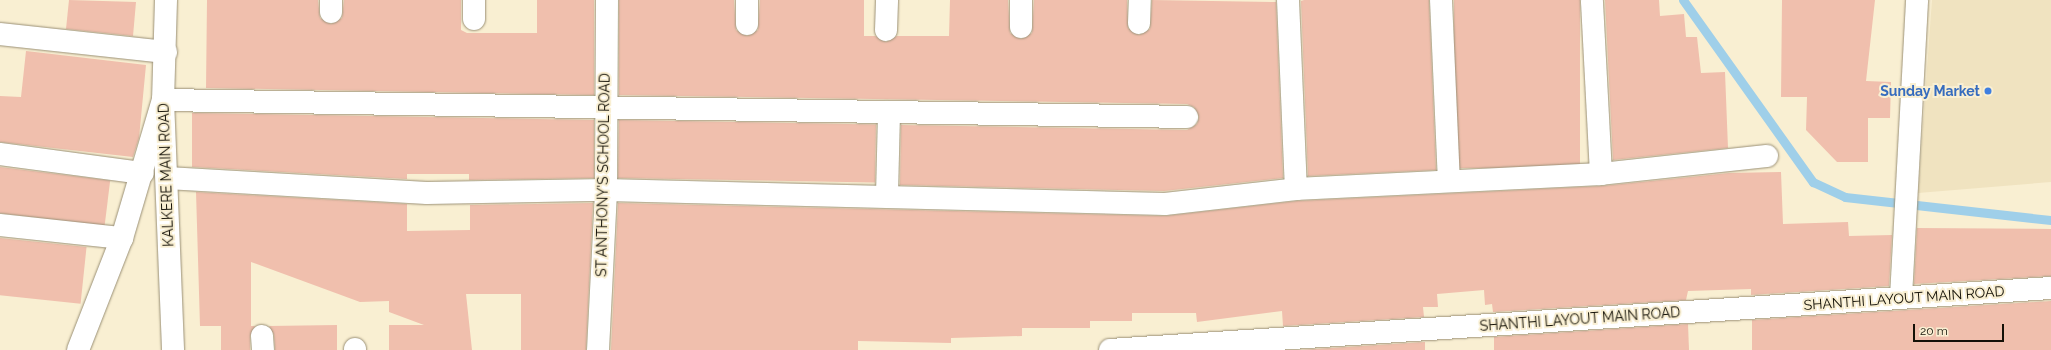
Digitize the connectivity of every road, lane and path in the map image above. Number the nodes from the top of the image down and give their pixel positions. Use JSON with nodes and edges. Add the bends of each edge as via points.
{"nodes":[{"id":1,"x":166,"y":0,"type":"edge"},
{"id":2,"x":607,"y":0,"type":"edge"},
{"id":3,"x":747,"y":0,"type":"edge"},
{"id":4,"x":886,"y":0,"type":"edge"},
{"id":5,"x":1021,"y":0,"type":"edge"},
{"id":6,"x":1140,"y":0,"type":"edge"},
{"id":7,"x":1288,"y":0,"type":"edge"},
{"id":8,"x":1441,"y":0,"type":"edge"},
{"id":9,"x":1592,"y":0,"type":"edge"},
{"id":10,"x":1917,"y":0,"type":"edge"},
{"id":11,"x":1139,"y":23,"type":"dead end"},
{"id":12,"x":747,"y":24,"type":"dead end"},
{"id":13,"x":1021,"y":27,"type":"dead end"},
{"id":14,"x":886,"y":30,"type":"dead end"},
{"id":15,"x":0,"y":34,"type":"edge"},
{"id":16,"x":166,"y":52,"type":"junction"},
{"id":17,"x":163,"y":100,"type":"junction"},
{"id":18,"x":604,"y":106,"type":"junction"},
{"id":19,"x":889,"y":112,"type":"junction"},
{"id":20,"x":1187,"y":117,"type":"dead end"},
{"id":21,"x":0,"y":154,"type":"edge"},
{"id":22,"x":1767,"y":156,"type":"dead end"},
{"id":23,"x":143,"y":173,"type":"junction"},
{"id":24,"x":1601,"y":174,"type":"junction"},
{"id":25,"x":167,"y":178,"type":"junction"},
{"id":26,"x":1449,"y":181,"type":"junction"},
{"id":27,"x":1296,"y":189,"type":"junction"},
{"id":28,"x":606,"y":190,"type":"junction"},
{"id":29,"x":887,"y":195,"type":"junction"},
{"id":30,"x":0,"y":225,"type":"edge"},
{"id":31,"x":122,"y":238,"type":"junction"},
{"id":32,"x":2051,"y":288,"type":"edge"},
{"id":33,"x":1901,"y":298,"type":"junction"},
{"id":34,"x":1173,"y":348,"type":"edge"},
{"id":35,"x":78,"y":350,"type":"edge"},
{"id":36,"x":173,"y":350,"type":"edge"},
{"id":37,"x":598,"y":350,"type":"edge"},
{"id":38,"x":1110,"y":350,"type":"edge"}],
"edges":[{"from":1,"to":16,"type":"street","name":"KALKERE MAIN ROAD"},
{"from":2,"to":18,"type":"street","name":"ST ANTHONY'S SCHOOL ROAD"},
{"from":3,"to":12,"type":"street"},
{"from":4,"to":14,"type":"street"},
{"from":5,"to":13,"type":"street"},
{"from":6,"to":11,"type":"street"},
{"from":7,"to":27,"type":"street"},
{"from":8,"to":26,"type":"street"},
{"from":9,"to":24,"type":"street"},
{"from":10,"to":33,"type":"street"},
{"from":15,"to":16,"type":"street"},
{"from":16,"to":17,"type":"street","name":"KALKERE MAIN ROAD"},
{"from":17,"to":18,"type":"street"},
{"from":17,"to":23,"type":"street"},
{"from":17,"to":25,"type":"street","name":"KALKERE MAIN ROAD"},
{"from":18,"to":19,"type":"street"},
{"from":18,"to":28,"type":"street","name":"ST ANTHONY'S SCHOOL ROAD"},
{"from":19,"to":20,"type":"street"},
{"from":19,"to":29,"type":"street"},
{"from":21,"to":23,"type":"street"},
{"from":22,"to":24,"type":"street"},
{"from":23,"to":31,"type":"street"},
{"from":24,"to":26,"type":"street"},
{"from":25,"to":28,"type":"street","via":[[428,193]]},
{"from":25,"to":36,"type":"street","name":"KALKERE MAIN ROAD"},
{"from":26,"to":27,"type":"street"},
{"from":27,"to":29,"type":"street","via":[[1165,204]]},
{"from":28,"to":29,"type":"street"},
{"from":28,"to":37,"type":"street","name":"ST ANTHONY'S SCHOOL ROAD"},
{"from":30,"to":31,"type":"street"},
{"from":31,"to":35,"type":"street"},
{"from":32,"to":33,"type":"street","name":"SHANTHI LAYOUT MAIN ROAD"},
{"from":33,"to":34,"type":"street","name":"SHANTHI LAYOUT MAIN ROAD"},
{"from":34,"to":38,"type":"street","name":"SHANTHI LAYOUT MAIN ROAD"}]}
